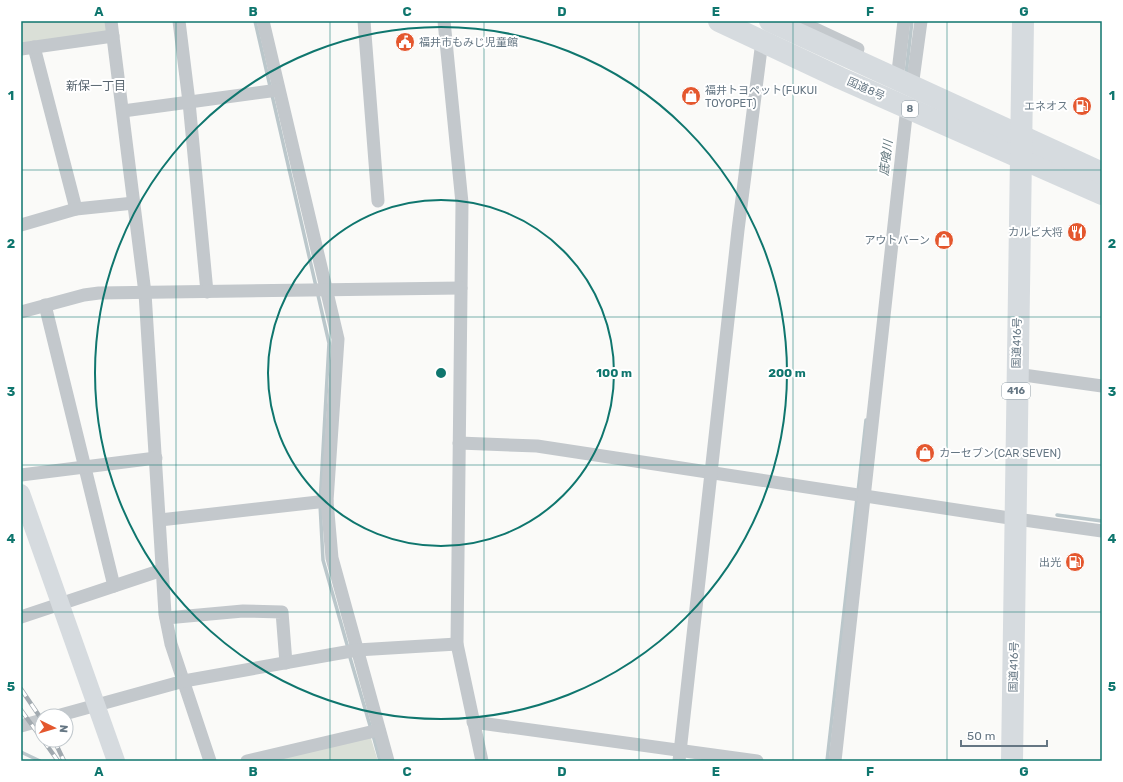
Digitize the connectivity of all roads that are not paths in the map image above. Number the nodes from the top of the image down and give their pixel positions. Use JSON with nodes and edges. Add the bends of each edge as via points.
{"nodes":[{"id":1,"x":111,"y":21,"type":"edge"},
{"id":2,"x":179,"y":21,"type":"edge"},
{"id":3,"x":263,"y":21,"type":"edge"},
{"id":4,"x":364,"y":21,"type":"edge"},
{"id":5,"x":444,"y":21,"type":"edge"},
{"id":6,"x":719,"y":21,"type":"edge"},
{"id":7,"x":798,"y":21,"type":"edge"},
{"id":8,"x":904,"y":21,"type":"edge"},
{"id":9,"x":921,"y":21,"type":"edge"},
{"id":10,"x":1023,"y":21,"type":"edge"},
{"id":11,"x":766,"y":31,"type":"edge"},
{"id":12,"x":113,"y":36,"type":"junction"},
{"id":13,"x":34,"y":47,"type":"junction"},
{"id":14,"x":21,"y":49,"type":"edge"},
{"id":15,"x":906,"y":84,"type":"junction"},
{"id":16,"x":278,"y":90,"type":"junction"},
{"id":17,"x":189,"y":102,"type":"junction"},
{"id":18,"x":123,"y":111,"type":"junction"},
{"id":19,"x":1021,"y":136,"type":"junction"},
{"id":20,"x":1020,"y":158,"type":"junction"},
{"id":21,"x":1102,"y":173,"type":"edge"},
{"id":22,"x":1102,"y":194,"type":"edge"},
{"id":23,"x":378,"y":201,"type":"dead end"},
{"id":24,"x":134,"y":203,"type":"junction"},
{"id":25,"x":76,"y":209,"type":"junction"},
{"id":26,"x":21,"y":225,"type":"edge"},
{"id":27,"x":460,"y":288,"type":"junction"},
{"id":28,"x":325,"y":290,"type":"junction"},
{"id":29,"x":207,"y":292,"type":"junction"},
{"id":30,"x":145,"y":293,"type":"junction"},
{"id":31,"x":45,"y":305,"type":"junction"},
{"id":32,"x":21,"y":312,"type":"edge"},
{"id":33,"x":1016,"y":374,"type":"junction"},
{"id":34,"x":1102,"y":386,"type":"edge"},
{"id":35,"x":459,"y":443,"type":"junction"},
{"id":36,"x":156,"y":458,"type":"junction"},
{"id":37,"x":85,"y":467,"type":"junction"},
{"id":38,"x":712,"y":472,"type":"junction"},
{"id":39,"x":21,"y":475,"type":"edge"},
{"id":40,"x":21,"y":493,"type":"edge"},
{"id":41,"x":865,"y":496,"type":"junction"},
{"id":42,"x":327,"y":501,"type":"junction"},
{"id":43,"x":1016,"y":519,"type":"junction"},
{"id":44,"x":160,"y":520,"type":"junction"},
{"id":45,"x":1102,"y":531,"type":"edge"},
{"id":46,"x":162,"y":570,"type":"junction"},
{"id":47,"x":114,"y":586,"type":"junction"},
{"id":48,"x":61,"y":603,"type":"junction"},
{"id":49,"x":21,"y":617,"type":"edge"},
{"id":50,"x":166,"y":618,"type":"junction"},
{"id":51,"x":457,"y":644,"type":"junction"},
{"id":52,"x":357,"y":650,"type":"junction"},
{"id":53,"x":286,"y":663,"type":"junction"},
{"id":54,"x":184,"y":681,"type":"junction"},
{"id":55,"x":98,"y":705,"type":"junction"},
{"id":56,"x":74,"y":711,"type":"edge"},
{"id":57,"x":34,"y":722,"type":"edge"},
{"id":58,"x":473,"y":722,"type":"junction"},
{"id":59,"x":21,"y":726,"type":"edge"},
{"id":60,"x":379,"y":730,"type":"junction"},
{"id":61,"x":680,"y":755,"type":"edge"},
{"id":62,"x":116,"y":761,"type":"edge"},
{"id":63,"x":210,"y":761,"type":"edge"},
{"id":64,"x":247,"y":761,"type":"edge"},
{"id":65,"x":388,"y":761,"type":"edge"},
{"id":66,"x":482,"y":761,"type":"edge"},
{"id":67,"x":758,"y":761,"type":"edge"},
{"id":68,"x":835,"y":761,"type":"edge"},
{"id":69,"x":1012,"y":761,"type":"edge"}],
"edges":[{"from":1,"to":12,"type":"street"},
{"from":2,"to":17,"type":"street"},
{"from":3,"to":16,"type":"street"},
{"from":4,"to":23,"type":"street"},
{"from":5,"to":27,"type":"street","via":[[462,203]]},
{"from":6,"to":11,"type":"highway","name":"国道8号","number":"8"},
{"from":7,"to":15,"type":"street"},
{"from":8,"to":15,"type":"street"},
{"from":9,"to":15,"type":"street"},
{"from":10,"to":19,"type":"highway","name":"国道416号","number":"416"},
{"from":11,"to":15,"type":"highway","name":"国道8号","number":"8"},
{"from":11,"to":15,"type":"highway","name":"国道8号","number":"8"},
{"from":11,"to":38,"type":"street"},
{"from":12,"to":13,"type":"street"},
{"from":12,"to":18,"type":"street"},
{"from":13,"to":14,"type":"street"},
{"from":13,"to":25,"type":"street"},
{"from":15,"to":19,"type":"highway","name":"国道8号","number":"8"},
{"from":15,"to":20,"type":"highway","name":"国道8号","number":"8"},
{"from":15,"to":41,"type":"street"},
{"from":16,"to":17,"type":"street"},
{"from":16,"to":28,"type":"street"},
{"from":17,"to":18,"type":"street"},
{"from":17,"to":29,"type":"street"},
{"from":18,"to":24,"type":"street"},
{"from":19,"to":20,"type":"highway","name":"国道416号","number":"416"},
{"from":19,"to":21,"type":"highway","name":"国道8号","number":"8"},
{"from":20,"to":22,"type":"highway","name":"国道8号","number":"8"},
{"from":20,"to":33,"type":"highway","name":"国道416号","number":"416"},
{"from":24,"to":25,"type":"street"},
{"from":24,"to":30,"type":"street"},
{"from":25,"to":26,"type":"street"},
{"from":27,"to":28,"type":"street"},
{"from":27,"to":35,"type":"street"},
{"from":28,"to":29,"type":"street"},
{"from":28,"to":42,"type":"street","via":[[338,339]]},
{"from":29,"to":30,"type":"street"},
{"from":30,"to":31,"type":"street","via":[[84,295]]},
{"from":30,"to":36,"type":"street"},
{"from":31,"to":32,"type":"street"},
{"from":31,"to":37,"type":"street"},
{"from":33,"to":34,"type":"street"},
{"from":33,"to":43,"type":"highway","name":"国道416号","number":"416"},
{"from":35,"to":38,"type":"street","via":[[536,446]]},
{"from":35,"to":51,"type":"street"},
{"from":36,"to":37,"type":"street"},
{"from":36,"to":44,"type":"street"},
{"from":37,"to":39,"type":"street"},
{"from":37,"to":47,"type":"street"},
{"from":38,"to":41,"type":"street"},
{"from":38,"to":61,"type":"street"},
{"from":40,"to":48,"type":"street"},
{"from":41,"to":43,"type":"street"},
{"from":41,"to":68,"type":"street"},
{"from":42,"to":44,"type":"street"},
{"from":42,"to":52,"type":"street","via":[[332,558]]},
{"from":43,"to":45,"type":"street"},
{"from":43,"to":69,"type":"highway","name":"国道416号","number":"416"},
{"from":44,"to":46,"type":"street"},
{"from":46,"to":47,"type":"street"},
{"from":46,"to":50,"type":"street"},
{"from":47,"to":48,"type":"street"},
{"from":48,"to":49,"type":"street"},
{"from":48,"to":55,"type":"street"},
{"from":50,"to":53,"type":"street","via":[[243,611],[282,612]]},
{"from":50,"to":54,"type":"street","via":[[171,644]]},
{"from":51,"to":52,"type":"street"},
{"from":51,"to":58,"type":"street"},
{"from":52,"to":53,"type":"street"},
{"from":52,"to":60,"type":"street"},
{"from":53,"to":54,"type":"street"},
{"from":54,"to":55,"type":"street"},
{"from":54,"to":63,"type":"street"},
{"from":55,"to":56,"type":"street"},
{"from":55,"to":62,"type":"street"},
{"from":57,"to":59,"type":"street"},
{"from":58,"to":61,"type":"street"},
{"from":58,"to":66,"type":"street"},
{"from":60,"to":64,"type":"street"},
{"from":60,"to":65,"type":"street"},
{"from":61,"to":67,"type":"street"}]}
